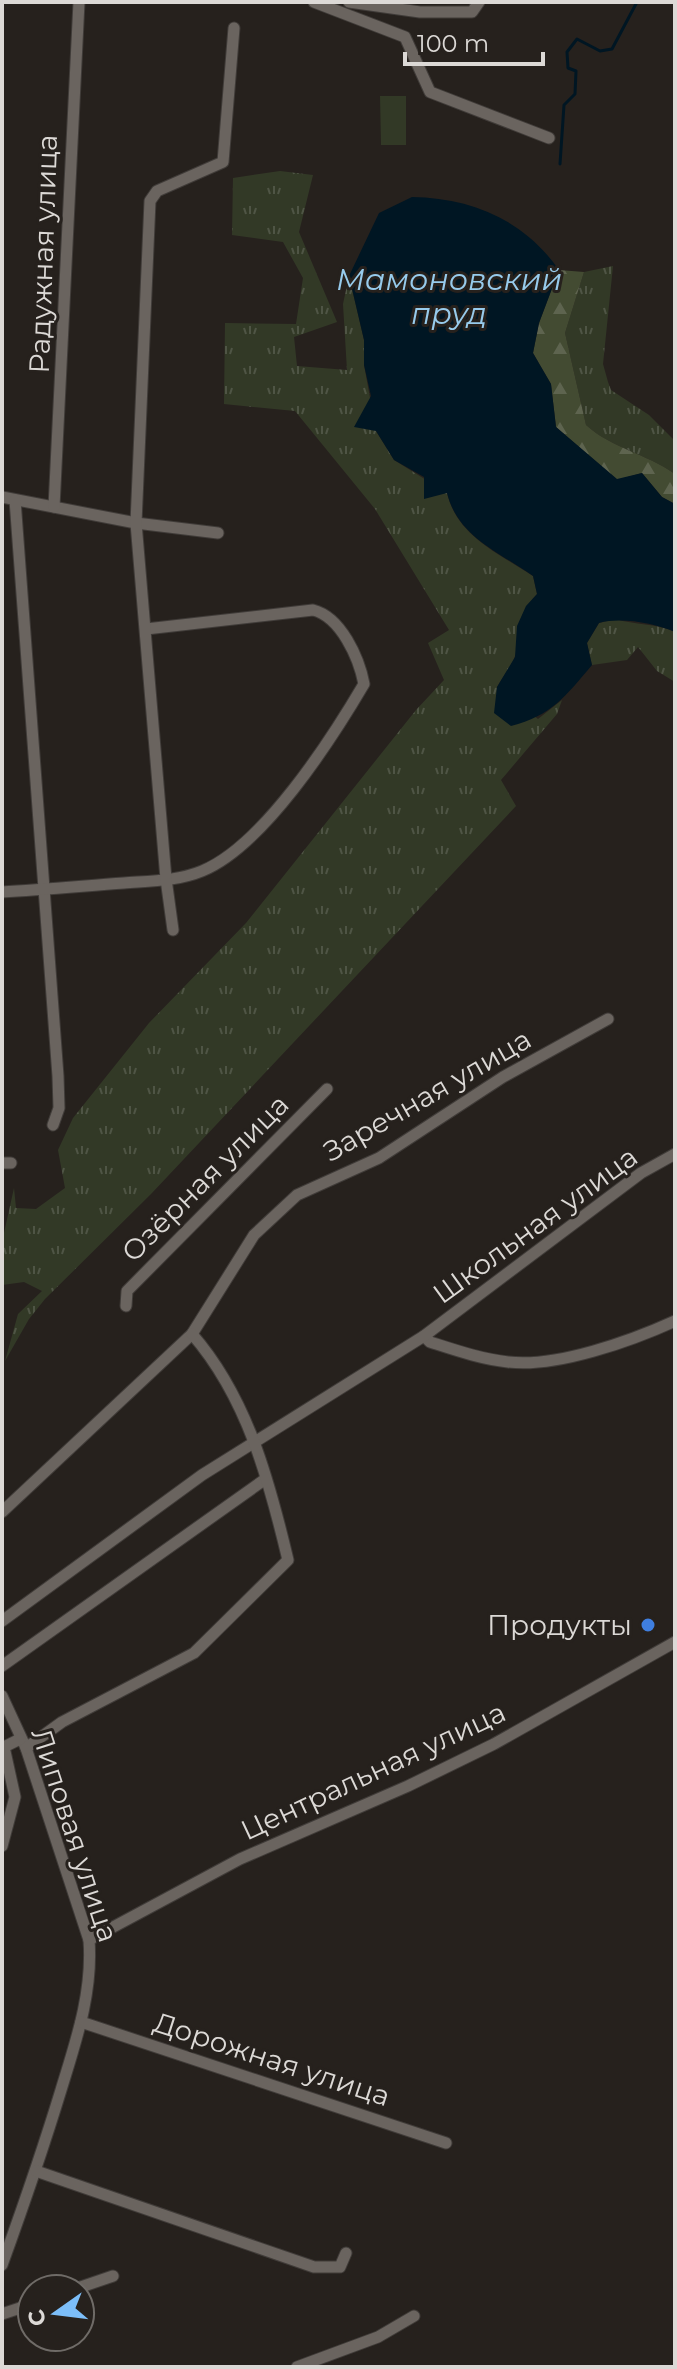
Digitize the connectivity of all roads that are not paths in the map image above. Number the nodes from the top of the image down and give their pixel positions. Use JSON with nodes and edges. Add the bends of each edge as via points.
{"nodes":[{"id":1,"x":79,"y":2,"type":"edge"},
{"id":2,"x":314,"y":2,"type":"edge"},
{"id":3,"x":349,"y":2,"type":"edge"},
{"id":4,"x":479,"y":2,"type":"edge"},
{"id":5,"x":234,"y":28,"type":"dead end"},
{"id":6,"x":549,"y":138,"type":"dead end"},
{"id":7,"x":2,"y":497,"type":"edge"},
{"id":8,"x":15,"y":500,"type":"junction"},
{"id":9,"x":54,"y":507,"type":"junction"},
{"id":10,"x":136,"y":523,"type":"junction"},
{"id":11,"x":218,"y":533,"type":"dead end"},
{"id":12,"x":146,"y":629,"type":"junction"},
{"id":13,"x":166,"y":879,"type":"junction"},
{"id":14,"x":42,"y":890,"type":"junction"},
{"id":15,"x":2,"y":892,"type":"edge"},
{"id":16,"x":173,"y":930,"type":"dead end"},
{"id":17,"x":608,"y":1019,"type":"dead end"},
{"id":18,"x":327,"y":1089,"type":"dead end"},
{"id":19,"x":53,"y":1125,"type":"dead end"},
{"id":20,"x":675,"y":1154,"type":"edge"},
{"id":21,"x":126,"y":1306,"type":"dead end"},
{"id":22,"x":675,"y":1321,"type":"edge"},
{"id":23,"x":192,"y":1334,"type":"junction"},
{"id":24,"x":424,"y":1336,"type":"junction"},
{"id":25,"x":258,"y":1444,"type":"junction"},
{"id":26,"x":264,"y":1480,"type":"junction"},
{"id":27,"x":2,"y":1512,"type":"edge"},
{"id":28,"x":2,"y":1621,"type":"edge"},
{"id":29,"x":675,"y":1642,"type":"edge"},
{"id":30,"x":2,"y":1666,"type":"edge"},
{"id":31,"x":2,"y":1696,"type":"edge"},
{"id":32,"x":23,"y":1744,"type":"junction"},
{"id":33,"x":2,"y":1846,"type":"edge"},
{"id":34,"x":89,"y":1940,"type":"junction"},
{"id":35,"x":81,"y":2022,"type":"junction"},
{"id":36,"x":446,"y":2143,"type":"dead end"},
{"id":37,"x":36,"y":2171,"type":"junction"},
{"id":38,"x":346,"y":2253,"type":"dead end"},
{"id":39,"x":2,"y":2265,"type":"edge"},
{"id":40,"x":113,"y":2276,"type":"dead end"},
{"id":41,"x":96,"y":2282,"type":"edge"},
{"id":42,"x":414,"y":2316,"type":"dead end"},
{"id":43,"x":297,"y":2367,"type":"edge"}],
"edges":[{"from":1,"to":9,"type":"street","name":"Радужная улица"},
{"from":2,"to":6,"type":"street","via":[[405,37],[430,92]]},
{"from":3,"to":4,"type":"street","via":[[472,12]]},
{"from":5,"to":10,"type":"street","via":[[223,162],[157,191],[150,201]]},
{"from":7,"to":8,"type":"street"},
{"from":8,"to":9,"type":"street"},
{"from":8,"to":14,"type":"street"},
{"from":9,"to":10,"type":"street"},
{"from":10,"to":11,"type":"street"},
{"from":10,"to":12,"type":"street"},
{"from":12,"to":13,"type":"street"},
{"from":12,"to":13,"type":"street","via":[[313,610],[334,621],[364,684],[316,762],[230,854],[202,872]]},
{"from":13,"to":14,"type":"street"},
{"from":13,"to":16,"type":"street"},
{"from":14,"to":15,"type":"street"},
{"from":14,"to":19,"type":"street","via":[[58,1076],[59,1108]]},
{"from":17,"to":23,"type":"street","name":"Заречная улица","via":[[503,1077],[379,1158],[297,1195],[254,1235]]},
{"from":18,"to":21,"type":"street","name":"Озёрная улица","via":[[127,1291]]},
{"from":20,"to":24,"type":"street","name":"Школьная улица","via":[[639,1174]]},
{"from":22,"to":24,"type":"street","name":"Школьная улица","via":[[578,1354],[511,1363]]},
{"from":23,"to":25,"type":"street"},
{"from":23,"to":27,"type":"street","name":"Заречная улица"},
{"from":24,"to":25,"type":"street","name":"Школьная улица"},
{"from":25,"to":26,"type":"street"},
{"from":25,"to":28,"type":"street","name":"Школьная улица","via":[[202,1475]]},
{"from":26,"to":30,"type":"street"},
{"from":26,"to":32,"type":"street","via":[[288,1560],[194,1653]]},
{"from":29,"to":34,"type":"street","name":"Центральная улица","via":[[494,1744],[240,1859]]},
{"from":31,"to":32,"type":"street","name":"Липовая улица"},
{"from":32,"to":33,"type":"street","via":[[4,1747],[15,1797]]},
{"from":32,"to":34,"type":"street","name":"Липовая улица"},
{"from":34,"to":35,"type":"street","name":"Липовая улица","via":[[91,1965]]},
{"from":35,"to":36,"type":"street","name":"Дорожная улица"},
{"from":35,"to":37,"type":"street","name":"Липовая улица"},
{"from":37,"to":38,"type":"street","via":[[314,2267],[340,2267]]},
{"from":37,"to":39,"type":"street","name":"Липовая улица"},
{"from":40,"to":41,"type":"street"},
{"from":42,"to":43,"type":"street","via":[[378,2337]]}]}
